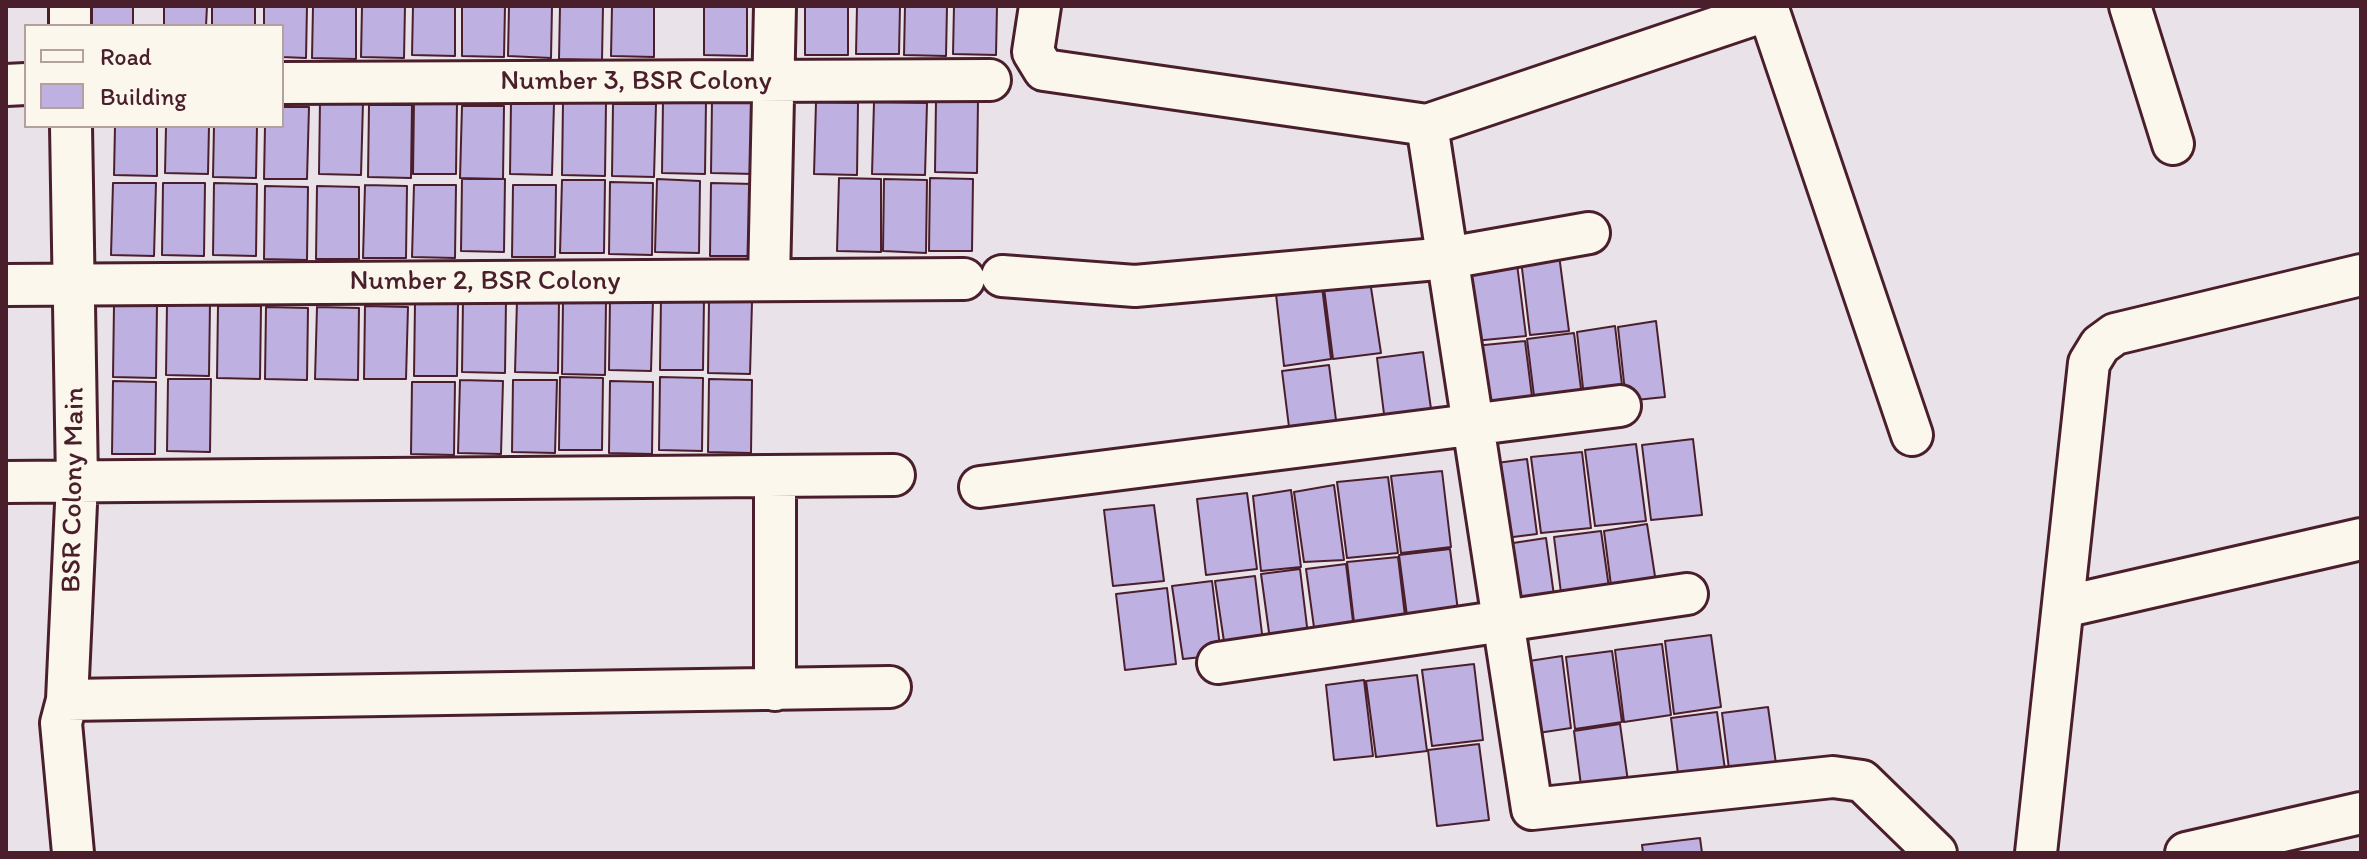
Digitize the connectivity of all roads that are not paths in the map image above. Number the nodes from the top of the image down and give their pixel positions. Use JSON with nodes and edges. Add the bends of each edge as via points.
{"nodes":[{"id":1,"x":775,"y":6,"type":"edge"},
{"id":2,"x":1040,"y":6,"type":"edge"},
{"id":3,"x":2130,"y":6,"type":"edge"},
{"id":4,"x":1768,"y":8,"type":"edge"},
{"id":5,"x":990,"y":80,"type":"dead end"},
{"id":6,"x":774,"y":82,"type":"junction"},
{"id":7,"x":284,"y":83,"type":"edge"},
{"id":8,"x":1427,"y":125,"type":"junction"},
{"id":9,"x":71,"y":128,"type":"edge"},
{"id":10,"x":2173,"y":144,"type":"dead end"},
{"id":11,"x":1589,"y":233,"type":"dead end"},
{"id":12,"x":1448,"y":258,"type":"junction"},
{"id":13,"x":2361,"y":275,"type":"edge"},
{"id":14,"x":769,"y":280,"type":"junction"},
{"id":15,"x":6,"y":285,"type":"edge"},
{"id":16,"x":75,"y":285,"type":"junction"},
{"id":17,"x":1620,"y":406,"type":"dead end"},
{"id":18,"x":1475,"y":426,"type":"junction"},
{"id":19,"x":1912,"y":435,"type":"dead end"},
{"id":20,"x":894,"y":475,"type":"dead end"},
{"id":21,"x":775,"y":476,"type":"junction"},
{"id":22,"x":6,"y":482,"type":"edge"},
{"id":23,"x":77,"y":482,"type":"junction"},
{"id":24,"x":980,"y":487,"type":"dead end"},
{"id":25,"x":2361,"y":539,"type":"edge"},
{"id":26,"x":1687,"y":594,"type":"dead end"},
{"id":27,"x":2063,"y":607,"type":"junction"},
{"id":28,"x":1503,"y":623,"type":"junction"},
{"id":29,"x":1218,"y":663,"type":"dead end"},
{"id":30,"x":890,"y":687,"type":"dead end"},
{"id":31,"x":775,"y":690,"type":"junction"},
{"id":32,"x":67,"y":700,"type":"junction"},
{"id":33,"x":2361,"y":813,"type":"edge"},
{"id":34,"x":73,"y":853,"type":"edge"},
{"id":35,"x":1936,"y":853,"type":"edge"},
{"id":36,"x":2036,"y":853,"type":"edge"},
{"id":37,"x":2186,"y":853,"type":"edge"}],
"edges":[{"from":1,"to":6,"type":"street"},
{"from":2,"to":8,"type":"street","via":[[1033,52],[1044,70]]},
{"from":3,"to":10,"type":"street"},
{"from":4,"to":8,"type":"street"},
{"from":4,"to":19,"type":"street"},
{"from":5,"to":6,"type":"street","name":"Number 3, BSR Colony"},
{"from":6,"to":7,"type":"street","name":"Number 3, BSR Colony"},
{"from":6,"to":14,"type":"street"},
{"from":8,"to":12,"type":"street"},
{"from":9,"to":16,"type":"street","name":"BSR Colony Main"},
{"from":11,"to":12,"type":"street","name":"Number 2, BSR Colony"},
{"from":12,"to":14,"type":"street","name":"Number 2, BSR Colony","via":[[1135,286],[983,277]]},
{"from":12,"to":18,"type":"street"},
{"from":13,"to":27,"type":"street","via":[[2115,334],[2100,345],[2089,363]]},
{"from":14,"to":16,"type":"street","name":"Number 2, BSR Colony"},
{"from":15,"to":16,"type":"street","name":"Number 2, BSR Colony"},
{"from":16,"to":23,"type":"street","name":"BSR Colony Main"},
{"from":17,"to":18,"type":"street"},
{"from":18,"to":24,"type":"street"},
{"from":18,"to":28,"type":"street"},
{"from":20,"to":21,"type":"street"},
{"from":21,"to":23,"type":"street"},
{"from":21,"to":31,"type":"street"},
{"from":22,"to":23,"type":"street"},
{"from":23,"to":32,"type":"street","name":"BSR Colony Main"},
{"from":25,"to":27,"type":"street"},
{"from":26,"to":28,"type":"street"},
{"from":27,"to":36,"type":"street"},
{"from":28,"to":29,"type":"street"},
{"from":28,"to":35,"type":"street","via":[[1532,809],[1833,777],[1862,781]]},
{"from":30,"to":31,"type":"street"},
{"from":31,"to":32,"type":"street"},
{"from":32,"to":34,"type":"street","name":"BSR Colony Main","via":[[61,723]]},
{"from":33,"to":37,"type":"street"}]}
